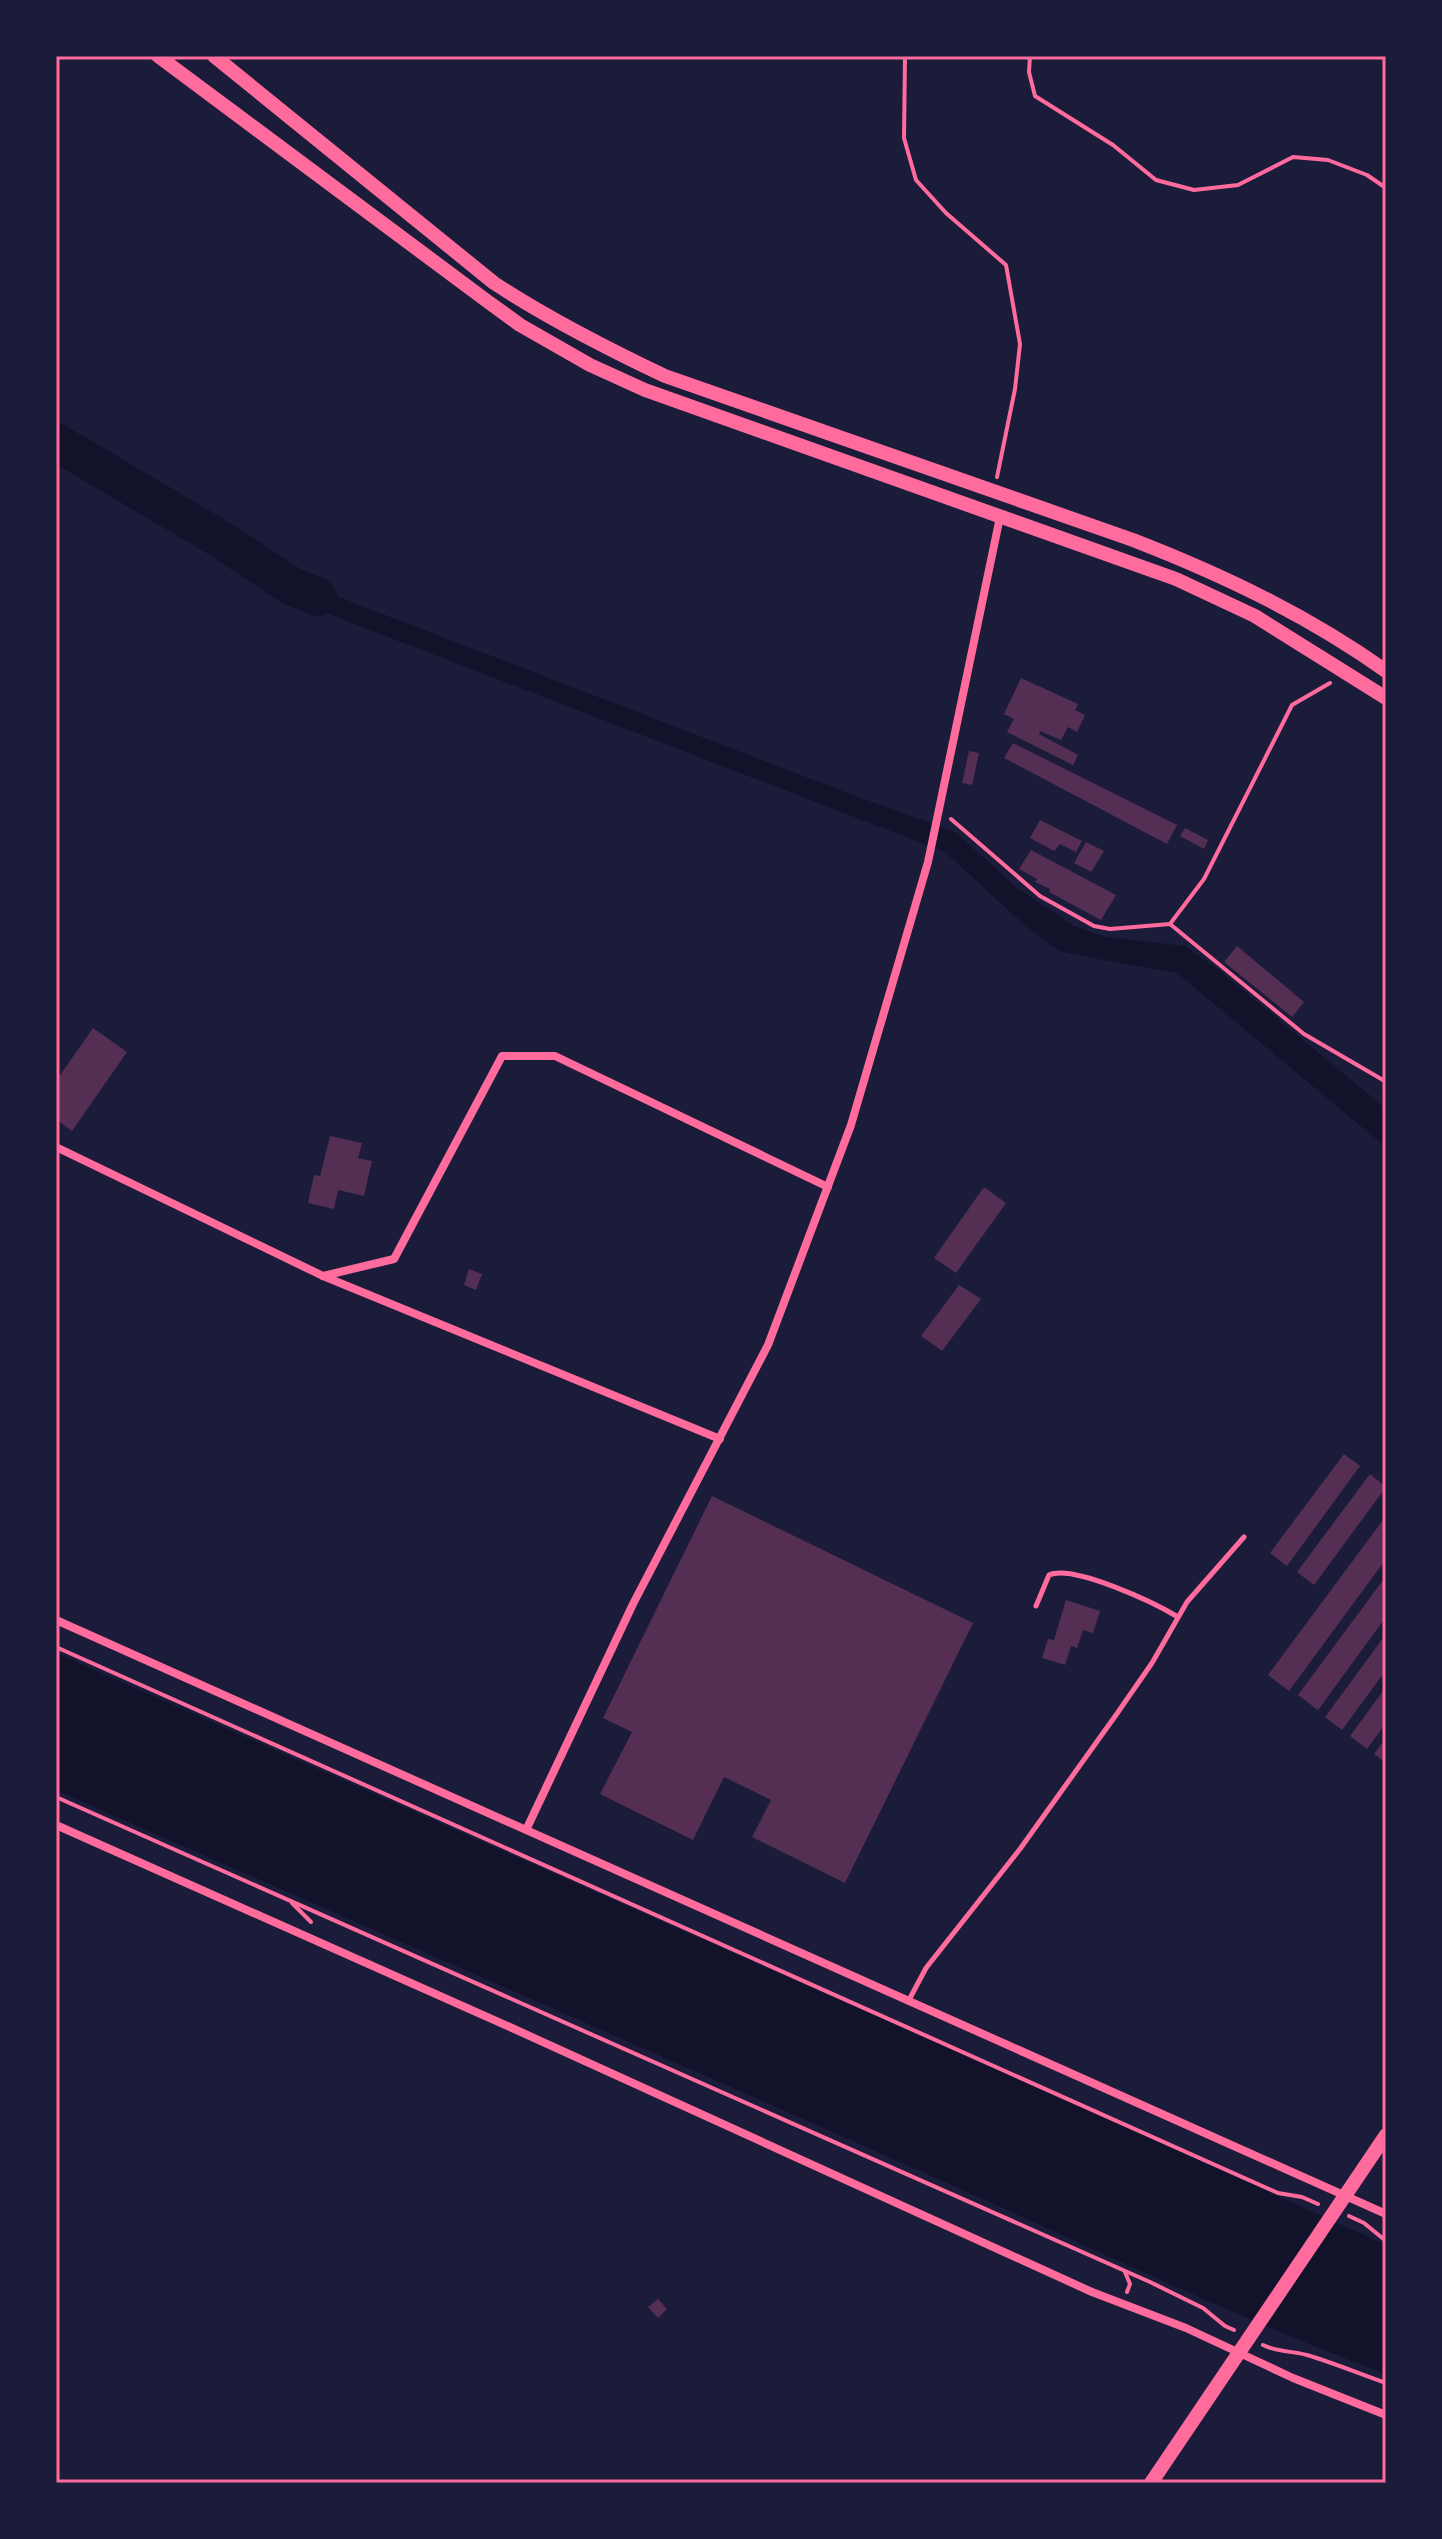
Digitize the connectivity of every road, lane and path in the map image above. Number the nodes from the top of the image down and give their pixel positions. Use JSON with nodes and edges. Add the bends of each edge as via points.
{"nodes":[{"id":1,"x":158,"y":56,"type":"edge"},
{"id":2,"x":214,"y":56,"type":"edge"},
{"id":3,"x":905,"y":56,"type":"edge"},
{"id":4,"x":1030,"y":56,"type":"edge"},
{"id":5,"x":1386,"y":188,"type":"edge"},
{"id":6,"x":1000,"y":493,"type":"junction"},
{"id":7,"x":1041,"y":508,"type":"junction"},
{"id":8,"x":1000,"y":517,"type":"junction"},
{"id":9,"x":1035,"y":529,"type":"junction"},
{"id":10,"x":1340,"y":667,"type":"junction"},
{"id":11,"x":1386,"y":671,"type":"edge"},
{"id":12,"x":1386,"y":698,"type":"edge"},
{"id":13,"x":940,"y":809,"type":"junction"},
{"id":14,"x":1170,"y":924,"type":"junction"},
{"id":15,"x":1386,"y":1076,"type":"edge"},
{"id":16,"x":56,"y":1147,"type":"edge"},
{"id":17,"x":828,"y":1187,"type":"junction"},
{"id":18,"x":323,"y":1276,"type":"junction"},
{"id":19,"x":720,"y":1439,"type":"junction"},
{"id":20,"x":1244,"y":1537,"type":"dead end"},
{"id":21,"x":1036,"y":1606,"type":"dead end"},
{"id":22,"x":1178,"y":1617,"type":"junction"},
{"id":23,"x":56,"y":1620,"type":"edge"},
{"id":24,"x":56,"y":1647,"type":"edge"},
{"id":25,"x":56,"y":1797,"type":"edge"},
{"id":26,"x":56,"y":1825,"type":"edge"},
{"id":27,"x":527,"y":1828,"type":"junction"},
{"id":28,"x":909,"y":2001,"type":"junction"},
{"id":29,"x":1386,"y":2135,"type":"edge"},
{"id":30,"x":1327,"y":2207,"type":"dead end"},
{"id":31,"x":1339,"y":2212,"type":"dead end"},
{"id":32,"x":1386,"y":2214,"type":"edge"},
{"id":33,"x":1386,"y":2241,"type":"edge"},
{"id":34,"x":1237,"y":2332,"type":"dead end"},
{"id":35,"x":1262,"y":2344,"type":"dead end"},
{"id":36,"x":1386,"y":2383,"type":"edge"},
{"id":37,"x":1386,"y":2415,"type":"edge"},
{"id":38,"x":1151,"y":2483,"type":"edge"}],
"edges":[{"from":1,"to":8,"type":"main road","via":[[520,325],[590,365],[659,395]]},
{"from":2,"to":6,"type":"main road","via":[[494,283],[597,344],[665,376]]},
{"from":3,"to":6,"type":"path","via":[[904,138],[916,180],[1006,265],[1020,344]]},
{"from":4,"to":5,"type":"path","via":[[1035,96],[1113,145],[1156,180],[1194,190],[1238,185],[1293,157],[1328,160]]},
{"from":6,"to":7,"type":"main road"},
{"from":6,"to":8,"type":"lane"},
{"from":7,"to":9,"type":"lane"},
{"from":7,"to":11,"type":"main road","via":[[1204,568],[1292,611]]},
{"from":8,"to":9,"type":"main road"},
{"from":8,"to":13,"type":"street"},
{"from":9,"to":10,"type":"main road","via":[[1176,579],[1255,616]]},
{"from":10,"to":12,"type":"main road"},
{"from":10,"to":14,"type":"path","via":[[1329,686],[1292,705],[1204,879]]},
{"from":13,"to":14,"type":"path","via":[[1040,896],[1094,926]]},
{"from":13,"to":17,"type":"street","via":[[855,1110]]},
{"from":14,"to":15,"type":"path","via":[[1304,1034],[1383,1080]]},
{"from":16,"to":18,"type":"street"},
{"from":17,"to":18,"type":"street","via":[[555,1056],[502,1056],[394,1259]]},
{"from":17,"to":19,"type":"street","via":[[768,1345]]},
{"from":18,"to":19,"type":"street"},
{"from":19,"to":27,"type":"street","via":[[633,1604]]},
{"from":20,"to":22,"type":"lane"},
{"from":21,"to":22,"type":"lane","via":[[1049,1575],[1064,1572],[1122,1590]]},
{"from":22,"to":28,"type":"lane","via":[[1116,1715],[930,1962]]},
{"from":23,"to":27,"type":"street"},
{"from":24,"to":30,"type":"path","via":[[1278,2193]]},
{"from":25,"to":34,"type":"path","via":[[1150,2282]]},
{"from":26,"to":37,"type":"street","via":[[1078,2286]]},
{"from":27,"to":28,"type":"street"},
{"from":28,"to":32,"type":"street"},
{"from":29,"to":38,"type":"main road"},
{"from":31,"to":33,"type":"path"},
{"from":35,"to":36,"type":"path"}]}
